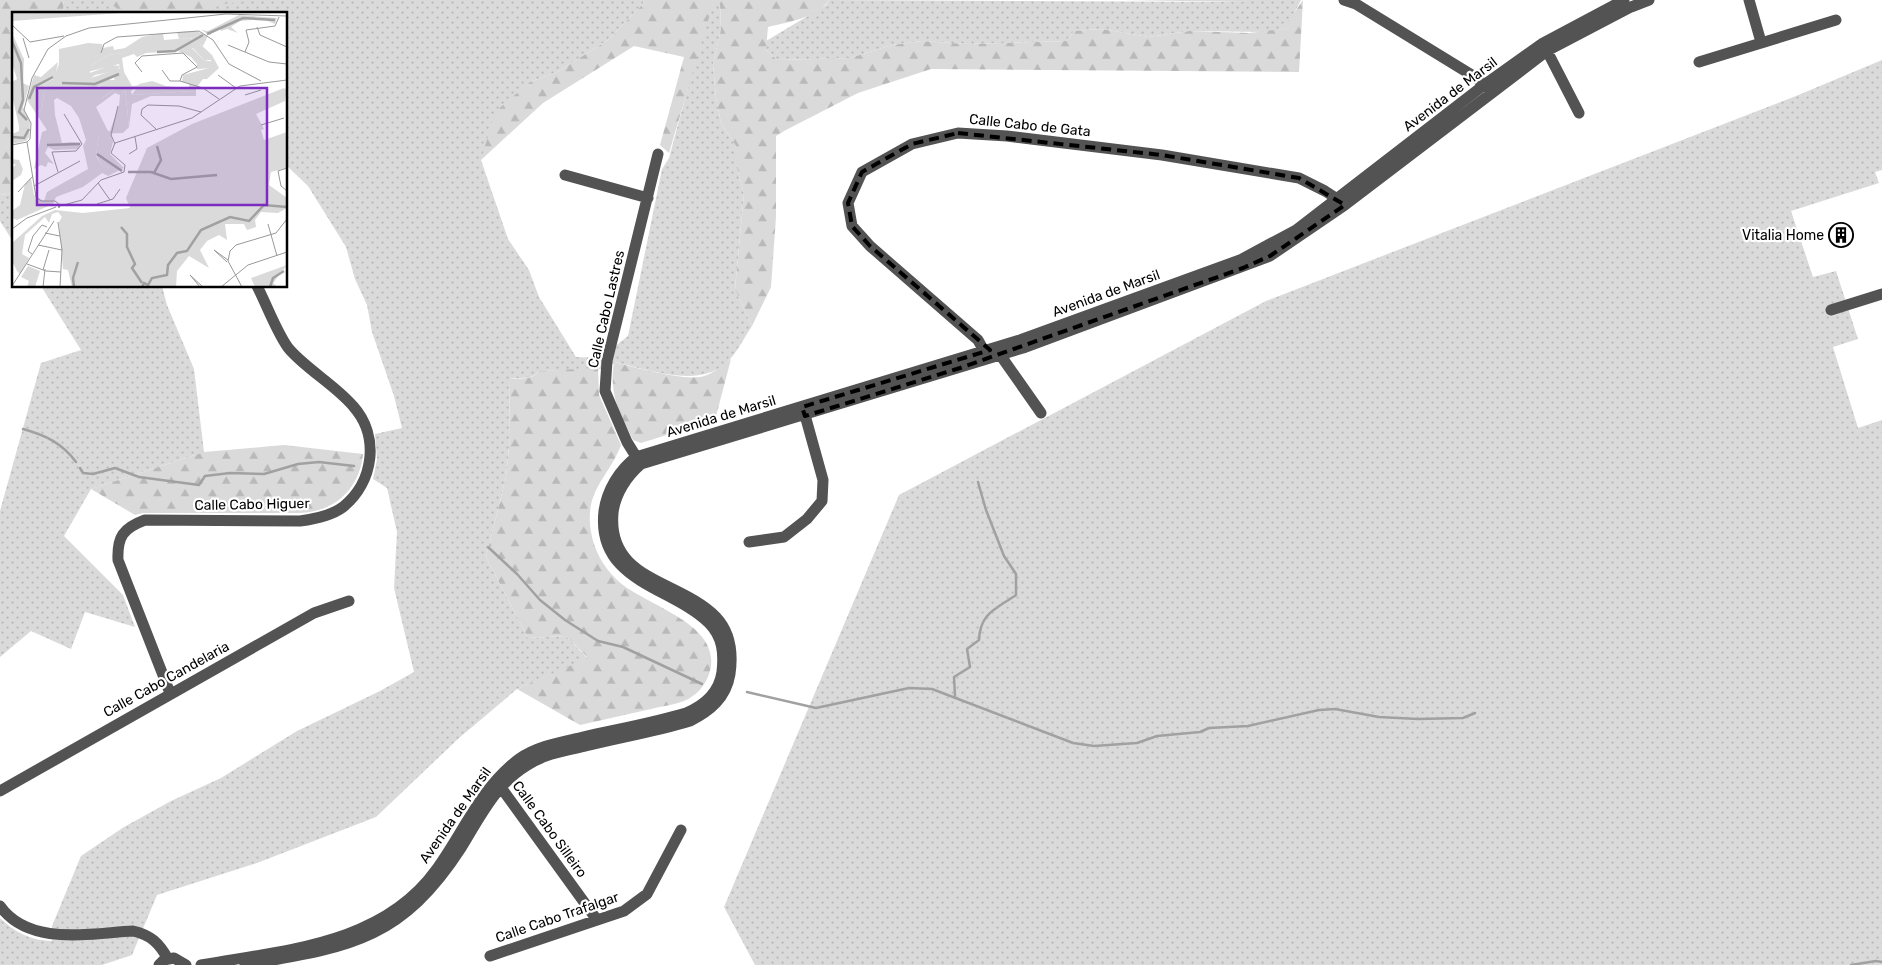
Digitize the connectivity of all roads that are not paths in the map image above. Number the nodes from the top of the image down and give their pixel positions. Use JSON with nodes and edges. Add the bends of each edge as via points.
{"nodes":[{"id":1,"x":1344,"y":0,"type":"edge"},
{"id":2,"x":1649,"y":0,"type":"edge"},
{"id":3,"x":1749,"y":0,"type":"edge"},
{"id":4,"x":1627,"y":2,"type":"edge"},
{"id":5,"x":1836,"y":20,"type":"dead end"},
{"id":6,"x":1760,"y":42,"type":"junction"},
{"id":7,"x":1545,"y":47,"type":"junction"},
{"id":8,"x":1699,"y":62,"type":"dead end"},
{"id":9,"x":1488,"y":88,"type":"junction"},
{"id":10,"x":1579,"y":113,"type":"dead end"},
{"id":11,"x":658,"y":154,"type":"dead end"},
{"id":12,"x":565,"y":175,"type":"dead end"},
{"id":13,"x":648,"y":198,"type":"junction"},
{"id":14,"x":1341,"y":202,"type":"junction"},
{"id":15,"x":258,"y":288,"type":"edge"},
{"id":16,"x":1882,"y":294,"type":"edge"},
{"id":17,"x":1832,"y":310,"type":"dead end"},
{"id":18,"x":984,"y":351,"type":"junction"},
{"id":19,"x":1001,"y":356,"type":"junction"},
{"id":20,"x":804,"y":412,"type":"junction"},
{"id":21,"x":1041,"y":413,"type":"dead end"},
{"id":22,"x":638,"y":461,"type":"junction"},
{"id":23,"x":749,"y":542,"type":"dead end"},
{"id":24,"x":349,"y":601,"type":"dead end"},
{"id":25,"x":170,"y":693,"type":"junction"},
{"id":26,"x":498,"y":784,"type":"junction"},
{"id":27,"x":0,"y":791,"type":"edge"},
{"id":28,"x":681,"y":830,"type":"dead end"},
{"id":29,"x":0,"y":906,"type":"edge"},
{"id":30,"x":597,"y":920,"type":"junction"},
{"id":31,"x":490,"y":956,"type":"dead end"},
{"id":32,"x":164,"y":962,"type":"edge"},
{"id":33,"x":186,"y":965,"type":"edge"},
{"id":34,"x":201,"y":965,"type":"edge"},
{"id":35,"x":245,"y":965,"type":"edge"}],
"edges":[{"from":1,"to":9,"type":"street","via":[[1356,4]]},
{"from":2,"to":4,"type":"street","name":"Avenida de Marsil"},
{"from":3,"to":6,"type":"street"},
{"from":4,"to":7,"type":"street","name":"Avenida de Marsil"},
{"from":5,"to":6,"type":"street"},
{"from":6,"to":8,"type":"street"},
{"from":7,"to":9,"type":"street","name":"Avenida de Marsil"},
{"from":7,"to":10,"type":"street"},
{"from":9,"to":14,"type":"street","name":"Avenida de Marsil"},
{"from":11,"to":13,"type":"street","name":"Calle Cabo Lastres"},
{"from":12,"to":13,"type":"street"},
{"from":13,"to":22,"type":"street","name":"Calle Cabo Lastres","via":[[607,361],[605,391]]},
{"from":14,"to":18,"type":"street","name":"Avenida de Marsil","via":[[1240,260]]},
{"from":14,"to":18,"type":"street","name":"Calle Cabo de Gata","via":[[1299,178],[1162,155],[958,133],[912,144],[862,172],[848,203],[852,226],[870,246],[978,340]]},
{"from":14,"to":19,"type":"street","name":"Avenida de Marsil","via":[[1270,256]]},
{"from":15,"to":25,"type":"street","name":"Calle Cabo Higuer","via":[[289,349],[353,406],[364,422],[370,442],[367,478],[342,508],[321,518],[300,521],[145,520],[124,532],[117,544],[118,560]]},
{"from":16,"to":17,"type":"street"},
{"from":18,"to":20,"type":"street","name":"Avenida de Marsil"},
{"from":19,"to":20,"type":"street","name":"Avenida de Marsil"},
{"from":19,"to":21,"type":"street"},
{"from":20,"to":22,"type":"street","name":"Avenida de Marsil"},
{"from":20,"to":23,"type":"street","via":[[823,480],[822,501],[807,519],[784,537]]},
{"from":22,"to":26,"type":"street","name":"Avenida de Marsil","via":[[617,496],[613,509],[614,534],[627,561],[642,574],[706,609],[720,624],[730,643],[732,656],[726,688],[714,706],[690,721],[541,758]]},
{"from":24,"to":25,"type":"street","name":"Calle Cabo Candelaria","via":[[314,613]]},
{"from":25,"to":27,"type":"street","name":"Calle Cabo Candelaria"},
{"from":26,"to":30,"type":"street","name":"Calle Cabo Silleiro"},
{"from":26,"to":34,"type":"street","name":"Avenida de Marsil","via":[[435,871],[407,902],[391,914],[349,935]]},
{"from":26,"to":35,"type":"street","name":"Avenida de Marsil","via":[[442,877],[396,921],[352,943]]},
{"from":28,"to":30,"type":"street","name":"Calle Cabo Trafalgar","via":[[647,894],[624,911]]},
{"from":29,"to":32,"type":"street","via":[[18,922],[33,930],[52,934],[133,930],[144,933],[157,941]]},
{"from":30,"to":31,"type":"street","name":"Calle Cabo Trafalgar"},
{"from":32,"to":33,"type":"street","via":[[179,959]]}]}
